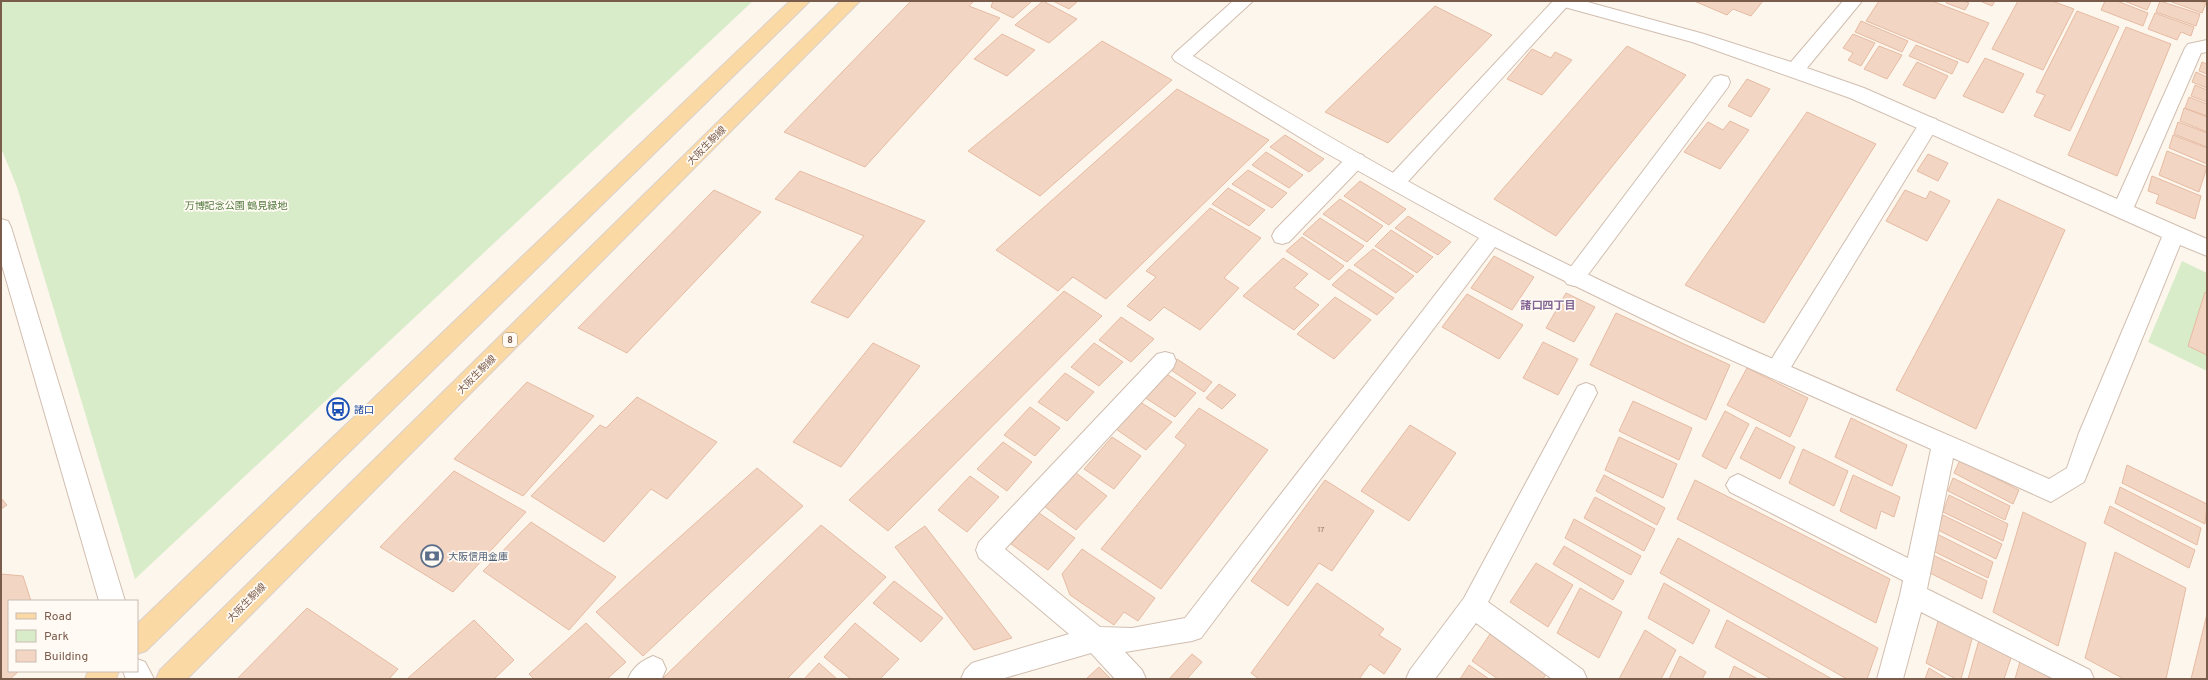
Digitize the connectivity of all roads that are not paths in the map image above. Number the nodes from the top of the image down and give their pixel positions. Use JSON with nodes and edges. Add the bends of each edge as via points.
{"nodes":[{"id":1,"x":801,"y":1,"type":"edge"},
{"id":2,"x":851,"y":1,"type":"edge"},
{"id":3,"x":1244,"y":1,"type":"edge"},
{"id":4,"x":1563,"y":1,"type":"edge"},
{"id":5,"x":1854,"y":1,"type":"edge"},
{"id":6,"x":2207,"y":46,"type":"edge"},
{"id":7,"x":1796,"y":70,"type":"junction"},
{"id":8,"x":1721,"y":82,"type":"dead end"},
{"id":9,"x":1928,"y":124,"type":"junction"},
{"id":10,"x":1356,"y":160,"type":"junction"},
{"id":11,"x":1396,"y":182,"type":"junction"},
{"id":12,"x":2122,"y":210,"type":"junction"},
{"id":13,"x":1,"y":227,"type":"edge"},
{"id":14,"x":2174,"y":233,"type":"junction"},
{"id":15,"x":1282,"y":236,"type":"dead end"},
{"id":16,"x":1492,"y":236,"type":"junction"},
{"id":17,"x":2207,"y":248,"type":"edge"},
{"id":18,"x":1574,"y":278,"type":"junction"},
{"id":19,"x":1165,"y":361,"type":"dead end"},
{"id":20,"x":1777,"y":370,"type":"junction"},
{"id":21,"x":1586,"y":393,"type":"dead end"},
{"id":22,"x":1944,"y":443,"type":"junction"},
{"id":23,"x":1738,"y":485,"type":"dead end"},
{"id":24,"x":1915,"y":585,"type":"junction"},
{"id":25,"x":112,"y":600,"type":"edge"},
{"id":26,"x":1473,"y":606,"type":"junction"},
{"id":27,"x":1095,"y":639,"type":"junction"},
{"id":28,"x":138,"y":641,"type":"edge"},
{"id":29,"x":169,"y":679,"type":"edge"},
{"id":30,"x":974,"y":679,"type":"edge"},
{"id":31,"x":1133,"y":679,"type":"edge"},
{"id":32,"x":1419,"y":679,"type":"edge"},
{"id":33,"x":1574,"y":679,"type":"edge"},
{"id":34,"x":1890,"y":679,"type":"edge"},
{"id":35,"x":2081,"y":679,"type":"edge"}],
"edges":[{"from":1,"to":28,"type":"main road"},
{"from":2,"to":29,"type":"main road","name":"大阪生駒線","number":"8"},
{"from":3,"to":10,"type":"street","via":[[1181,57],[1284,120]]},
{"from":4,"to":7,"type":"street","via":[[1698,38]]},
{"from":4,"to":11,"type":"street"},
{"from":5,"to":7,"type":"street"},
{"from":6,"to":12,"type":"street","via":[[2194,48]]},
{"from":7,"to":9,"type":"street"},
{"from":8,"to":18,"type":"street"},
{"from":9,"to":12,"type":"street"},
{"from":9,"to":20,"type":"street"},
{"from":10,"to":11,"type":"street"},
{"from":10,"to":15,"type":"street"},
{"from":11,"to":16,"type":"street"},
{"from":12,"to":14,"type":"street"},
{"from":13,"to":25,"type":"street"},
{"from":14,"to":17,"type":"street"},
{"from":14,"to":22,"type":"street","via":[[2076,475],[2051,491]]},
{"from":16,"to":18,"type":"street"},
{"from":16,"to":27,"type":"street","via":[[1192,629],[1132,640]]},
{"from":18,"to":20,"type":"street"},
{"from":19,"to":27,"type":"street","via":[[988,550]]},
{"from":20,"to":22,"type":"street"},
{"from":21,"to":26,"type":"street"},
{"from":22,"to":24,"type":"street"},
{"from":23,"to":24,"type":"street"},
{"from":24,"to":34,"type":"street"},
{"from":24,"to":35,"type":"street"},
{"from":26,"to":32,"type":"street"},
{"from":26,"to":33,"type":"street"},
{"from":27,"to":30,"type":"street","via":[[981,672]]},
{"from":27,"to":31,"type":"street"}]}
